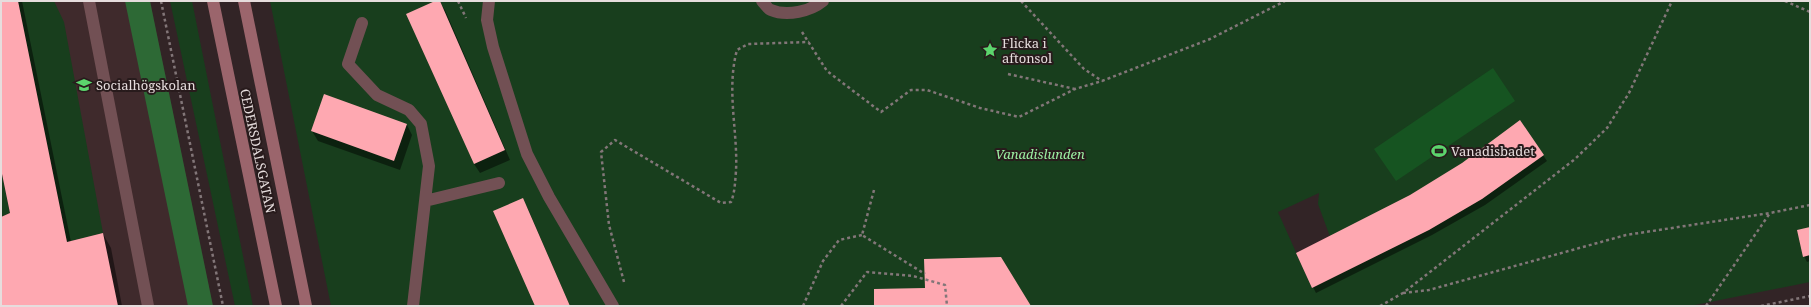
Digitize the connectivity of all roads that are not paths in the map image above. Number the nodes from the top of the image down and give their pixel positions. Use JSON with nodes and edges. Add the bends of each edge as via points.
{"nodes":[{"id":1,"x":89,"y":1,"type":"edge"},
{"id":2,"x":212,"y":1,"type":"edge"},
{"id":3,"x":244,"y":1,"type":"edge"},
{"id":4,"x":489,"y":1,"type":"edge"},
{"id":5,"x":762,"y":1,"type":"edge"},
{"id":6,"x":823,"y":1,"type":"edge"},
{"id":7,"x":362,"y":23,"type":"dead end"},
{"id":8,"x":499,"y":183,"type":"dead end"},
{"id":9,"x":425,"y":201,"type":"junction"},
{"id":10,"x":148,"y":306,"type":"edge"},
{"id":11,"x":276,"y":306,"type":"edge"},
{"id":12,"x":306,"y":306,"type":"edge"},
{"id":13,"x":413,"y":306,"type":"edge"},
{"id":14,"x":613,"y":306,"type":"edge"}],
"edges":[{"from":1,"to":10,"type":"lane"},
{"from":2,"to":11,"type":"main road","name":"CEDERSDALSGATAN"},
{"from":3,"to":12,"type":"main road","name":"CEDERSDALSGATAN"},
{"from":4,"to":14,"type":"lane","via":[[487,20],[493,47],[527,154],[549,197]]},
{"from":5,"to":6,"type":"lane","via":[[771,10],[794,13],[814,8]]},
{"from":7,"to":9,"type":"lane","via":[[348,64],[377,95],[409,110],[421,124],[428,166]]},
{"from":8,"to":9,"type":"lane"},
{"from":9,"to":13,"type":"lane"}]}
